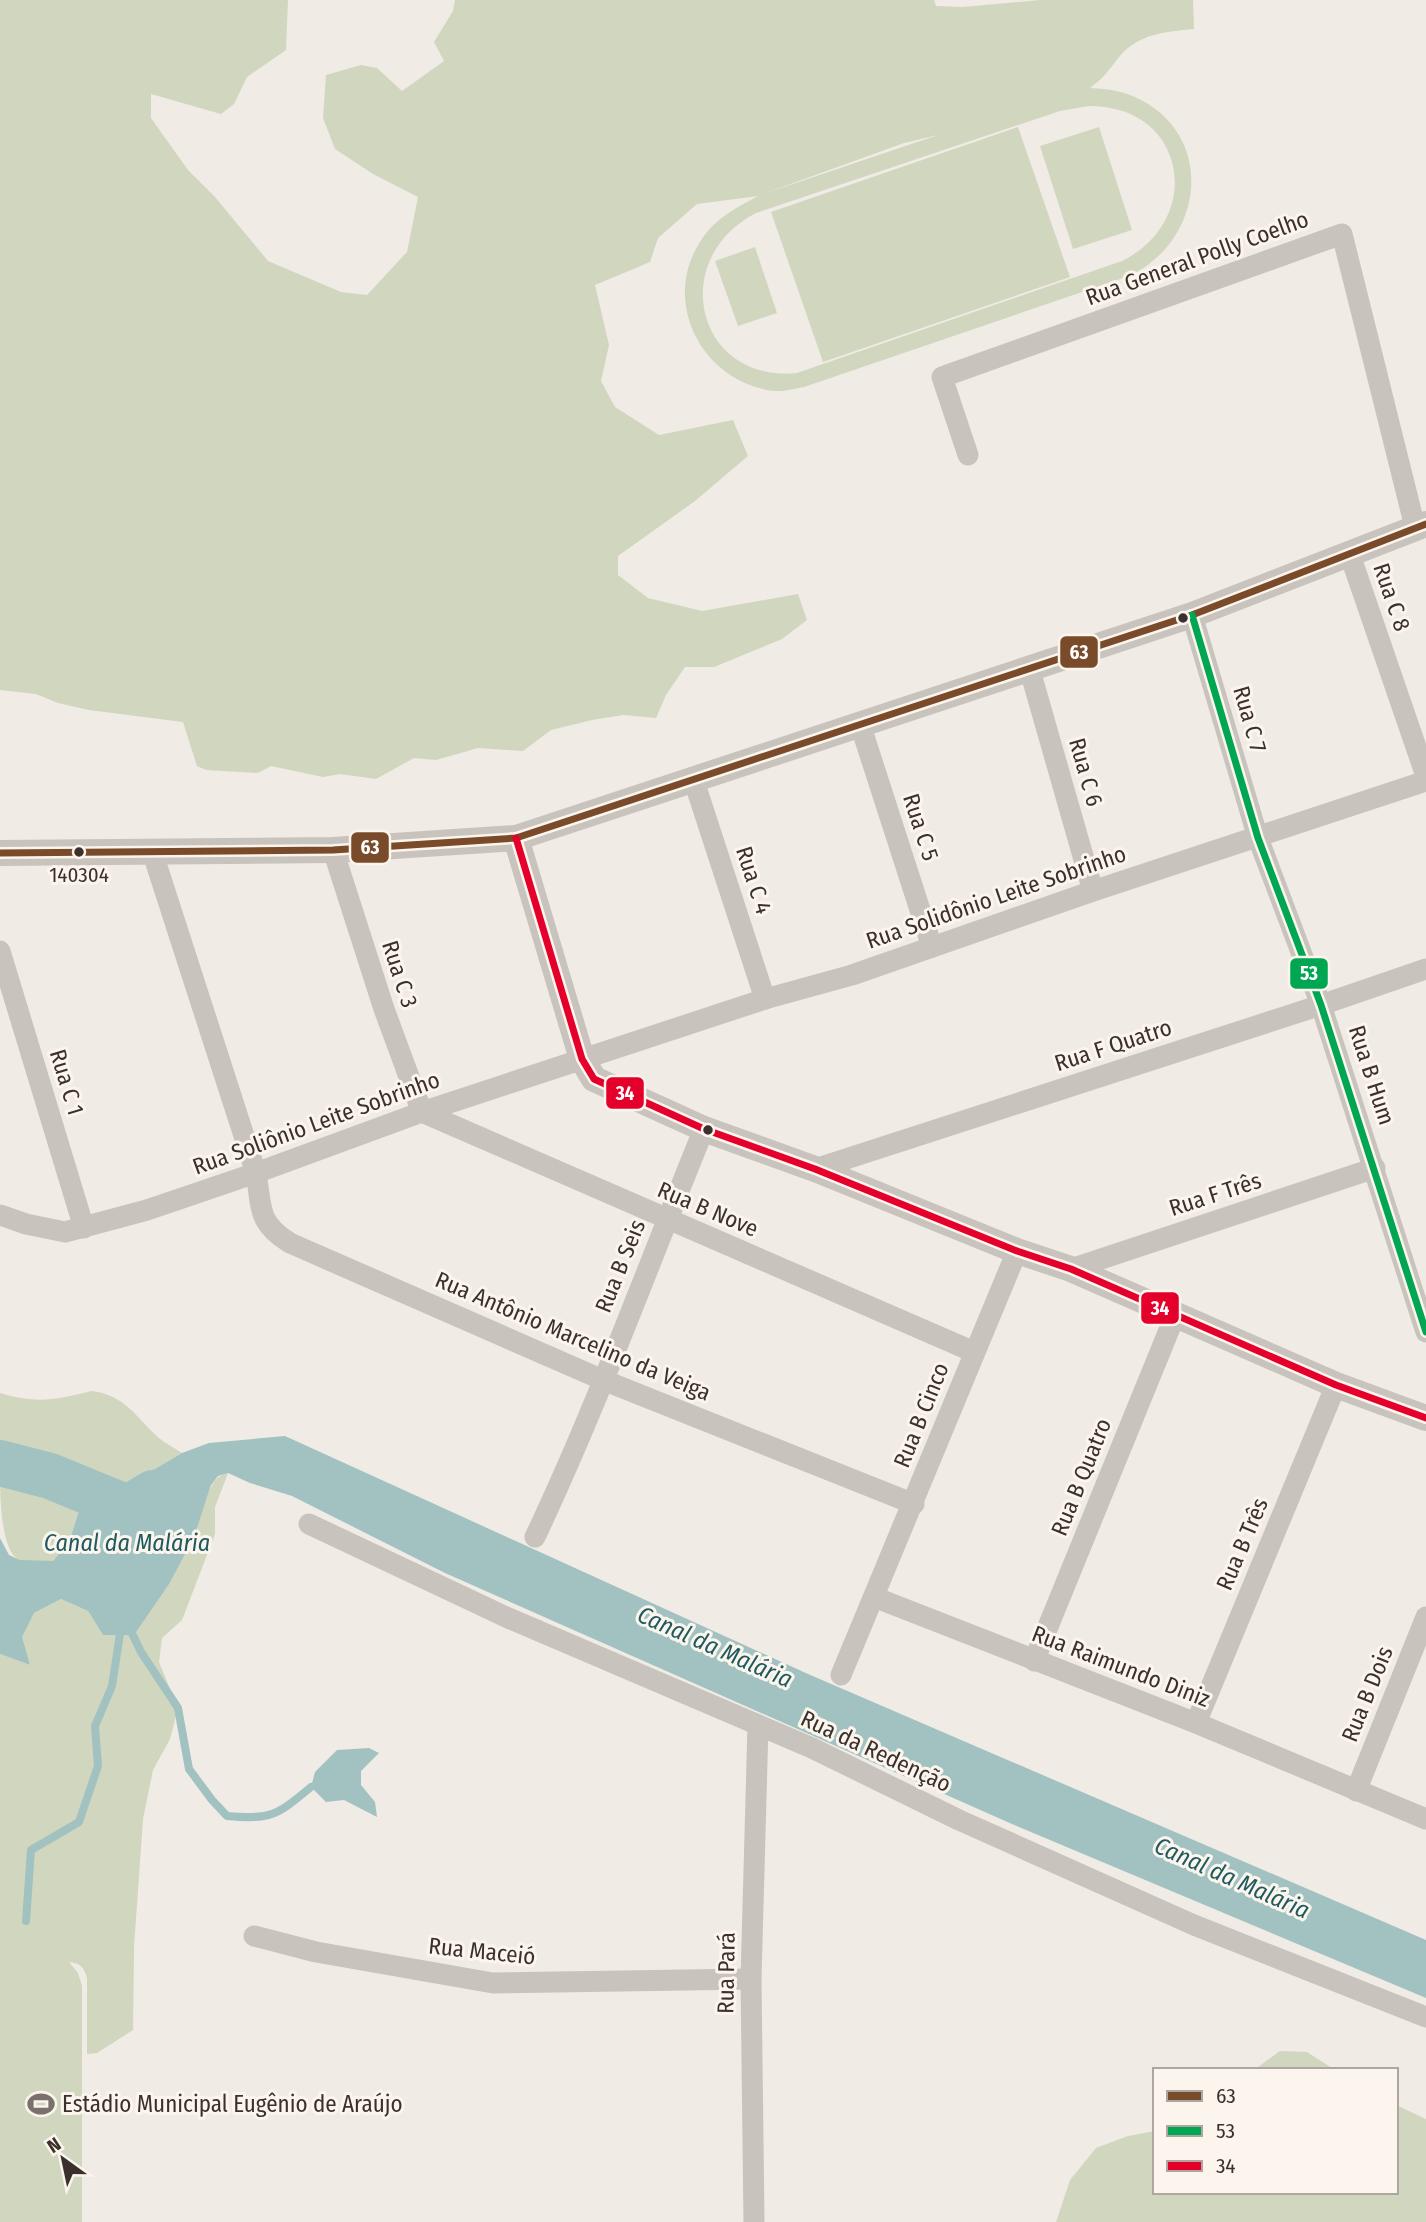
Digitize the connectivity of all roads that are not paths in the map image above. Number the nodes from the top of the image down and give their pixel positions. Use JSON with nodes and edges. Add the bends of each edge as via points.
{"nodes":[{"id":1,"x":968,"y":455,"type":"dead end"},
{"id":2,"x":1421,"y":525,"type":"edge"},
{"id":3,"x":1350,"y":555,"type":"junction"},
{"id":4,"x":1192,"y":615,"type":"junction"},
{"id":5,"x":1029,"y":667,"type":"junction"},
{"id":6,"x":860,"y":724,"type":"junction"},
{"id":7,"x":1426,"y":776,"type":"edge"},
{"id":8,"x":693,"y":778,"type":"junction"},
{"id":9,"x":1426,"y":781,"type":"edge"},
{"id":10,"x":516,"y":838,"type":"junction"},
{"id":11,"x":1258,"y":838,"type":"junction"},
{"id":12,"x":333,"y":850,"type":"junction"},
{"id":13,"x":152,"y":851,"type":"junction"},
{"id":14,"x":0,"y":853,"type":"edge"},
{"id":15,"x":1093,"y":891,"type":"junction"},
{"id":16,"x":932,"y":947,"type":"junction"},
{"id":17,"x":0,"y":951,"type":"edge"},
{"id":18,"x":1426,"y":969,"type":"edge"},
{"id":19,"x":765,"y":999,"type":"junction"},
{"id":20,"x":1321,"y":1005,"type":"junction"},
{"id":21,"x":582,"y":1059,"type":"junction"},
{"id":22,"x":422,"y":1112,"type":"junction"},
{"id":23,"x":704,"y":1129,"type":"junction"},
{"id":24,"x":1375,"y":1168,"type":"junction"},
{"id":25,"x":815,"y":1169,"type":"junction"},
{"id":26,"x":256,"y":1173,"type":"junction"},
{"id":27,"x":0,"y":1215,"type":"edge"},
{"id":28,"x":667,"y":1219,"type":"junction"},
{"id":29,"x":75,"y":1230,"type":"junction"},
{"id":30,"x":1017,"y":1251,"type":"junction"},
{"id":31,"x":1071,"y":1269,"type":"junction"},
{"id":32,"x":1176,"y":1313,"type":"junction"},
{"id":33,"x":1426,"y":1332,"type":"edge"},
{"id":34,"x":974,"y":1352,"type":"junction"},
{"id":35,"x":603,"y":1380,"type":"junction"},
{"id":36,"x":1336,"y":1385,"type":"junction"},
{"id":37,"x":1426,"y":1418,"type":"edge"},
{"id":38,"x":914,"y":1504,"type":"junction"},
{"id":39,"x":309,"y":1524,"type":"dead end"},
{"id":40,"x":534,"y":1537,"type":"dead end"},
{"id":41,"x":874,"y":1597,"type":"junction"},
{"id":42,"x":1426,"y":1617,"type":"edge"},
{"id":43,"x":1034,"y":1661,"type":"junction"},
{"id":44,"x":841,"y":1675,"type":"dead end"},
{"id":45,"x":1196,"y":1723,"type":"junction"},
{"id":46,"x":758,"y":1725,"type":"junction"},
{"id":47,"x":1356,"y":1791,"type":"junction"},
{"id":48,"x":1426,"y":1819,"type":"edge"},
{"id":49,"x":254,"y":1936,"type":"dead end"},
{"id":50,"x":751,"y":1979,"type":"junction"},
{"id":51,"x":1426,"y":2017,"type":"edge"},
{"id":52,"x":754,"y":2222,"type":"edge"}],
"edges":[{"from":1,"to":2,"type":"street","name":"Rua General Polly Coelho","via":[[942,377],[1342,234]]},
{"from":2,"to":3,"type":"street"},
{"from":3,"to":4,"type":"street"},
{"from":3,"to":7,"type":"street","name":"Rua C 8"},
{"from":4,"to":5,"type":"street"},
{"from":4,"to":11,"type":"street","name":"Rua C 7"},
{"from":5,"to":6,"type":"street"},
{"from":5,"to":15,"type":"street","name":"Rua C 6"},
{"from":6,"to":8,"type":"street"},
{"from":6,"to":16,"type":"street","name":"Rua C 5"},
{"from":8,"to":10,"type":"street"},
{"from":8,"to":19,"type":"street","name":"Rua C 4"},
{"from":9,"to":11,"type":"street","name":"Rua Solidônio Leite Sobrinho"},
{"from":10,"to":12,"type":"street"},
{"from":10,"to":21,"type":"street"},
{"from":11,"to":15,"type":"street","name":"Rua Solidônio Leite Sobrinho"},
{"from":11,"to":20,"type":"street","name":"Rua B Hum"},
{"from":12,"to":13,"type":"street"},
{"from":12,"to":22,"type":"street","name":"Rua C 3"},
{"from":13,"to":14,"type":"street"},
{"from":13,"to":26,"type":"street","name":"Rua Antônio Marcelino da Veiga"},
{"from":15,"to":16,"type":"street","name":"Rua Solidônio Leite Sobrinho"},
{"from":16,"to":19,"type":"street","name":"Rua Solidônio Leite Sobrinho"},
{"from":17,"to":29,"type":"street","name":"Rua C 1"},
{"from":18,"to":20,"type":"street","name":"Rua F Quatro"},
{"from":19,"to":21,"type":"street","name":"Rua Solidônio Leite Sobrinho"},
{"from":20,"to":24,"type":"street","name":"Rua B Hum"},
{"from":20,"to":25,"type":"street","name":"Rua F Quatro"},
{"from":21,"to":22,"type":"street","name":"Rua Soliônio Leite Sobrinho"},
{"from":21,"to":23,"type":"street","via":[[594,1079]]},
{"from":22,"to":26,"type":"street","name":"Rua Soliônio Leite Sobrinho"},
{"from":22,"to":28,"type":"street","name":"Rua B Nove"},
{"from":23,"to":25,"type":"street"},
{"from":23,"to":28,"type":"street","name":"Rua B Seis"},
{"from":24,"to":31,"type":"street","name":"Rua F Três"},
{"from":24,"to":33,"type":"street","name":"Rua B Hum"},
{"from":25,"to":30,"type":"street"},
{"from":26,"to":29,"type":"street","name":"Rua Soliônio Leite Sobrinho"},
{"from":26,"to":35,"type":"street","name":"Rua Antônio Marcelino da Veiga","via":[[264,1222],[276,1235]]},
{"from":27,"to":29,"type":"street","via":[[26,1224]]},
{"from":28,"to":34,"type":"street","name":"Rua B Nove"},
{"from":28,"to":35,"type":"street","name":"Rua B Seis"},
{"from":30,"to":31,"type":"street"},
{"from":30,"to":34,"type":"street","name":"Rua B Cinco"},
{"from":31,"to":32,"type":"street"},
{"from":32,"to":36,"type":"street"},
{"from":32,"to":43,"type":"street","name":"Rua B Quatro"},
{"from":34,"to":38,"type":"street","name":"Rua B Cinco"},
{"from":35,"to":38,"type":"street","name":"Rua Antônio Marcelino da Veiga"},
{"from":35,"to":40,"type":"street","name":"Rua B Seis"},
{"from":36,"to":37,"type":"street"},
{"from":36,"to":45,"type":"street","name":"Rua B Três"},
{"from":38,"to":41,"type":"street","name":"Rua B Cinco"},
{"from":39,"to":46,"type":"street","name":"Rua da Redenção","via":[[506,1617]]},
{"from":41,"to":43,"type":"street","name":"Rua Raimundo Diniz"},
{"from":41,"to":44,"type":"street"},
{"from":42,"to":47,"type":"street","name":"Rua B Dois"},
{"from":43,"to":45,"type":"street","name":"Rua Raimundo Diniz"},
{"from":45,"to":47,"type":"street","name":"Rua Raimundo Diniz"},
{"from":46,"to":50,"type":"street","name":"Rua Pará"},
{"from":46,"to":51,"type":"street","name":"Rua da Redenção","via":[[1194,1925]]},
{"from":47,"to":48,"type":"street","name":"Rua Raimundo Diniz"},
{"from":49,"to":50,"type":"street","name":"Rua Maceió","via":[[316,1952],[494,1983]]},
{"from":50,"to":52,"type":"street","name":"Rua Pará"}]}
